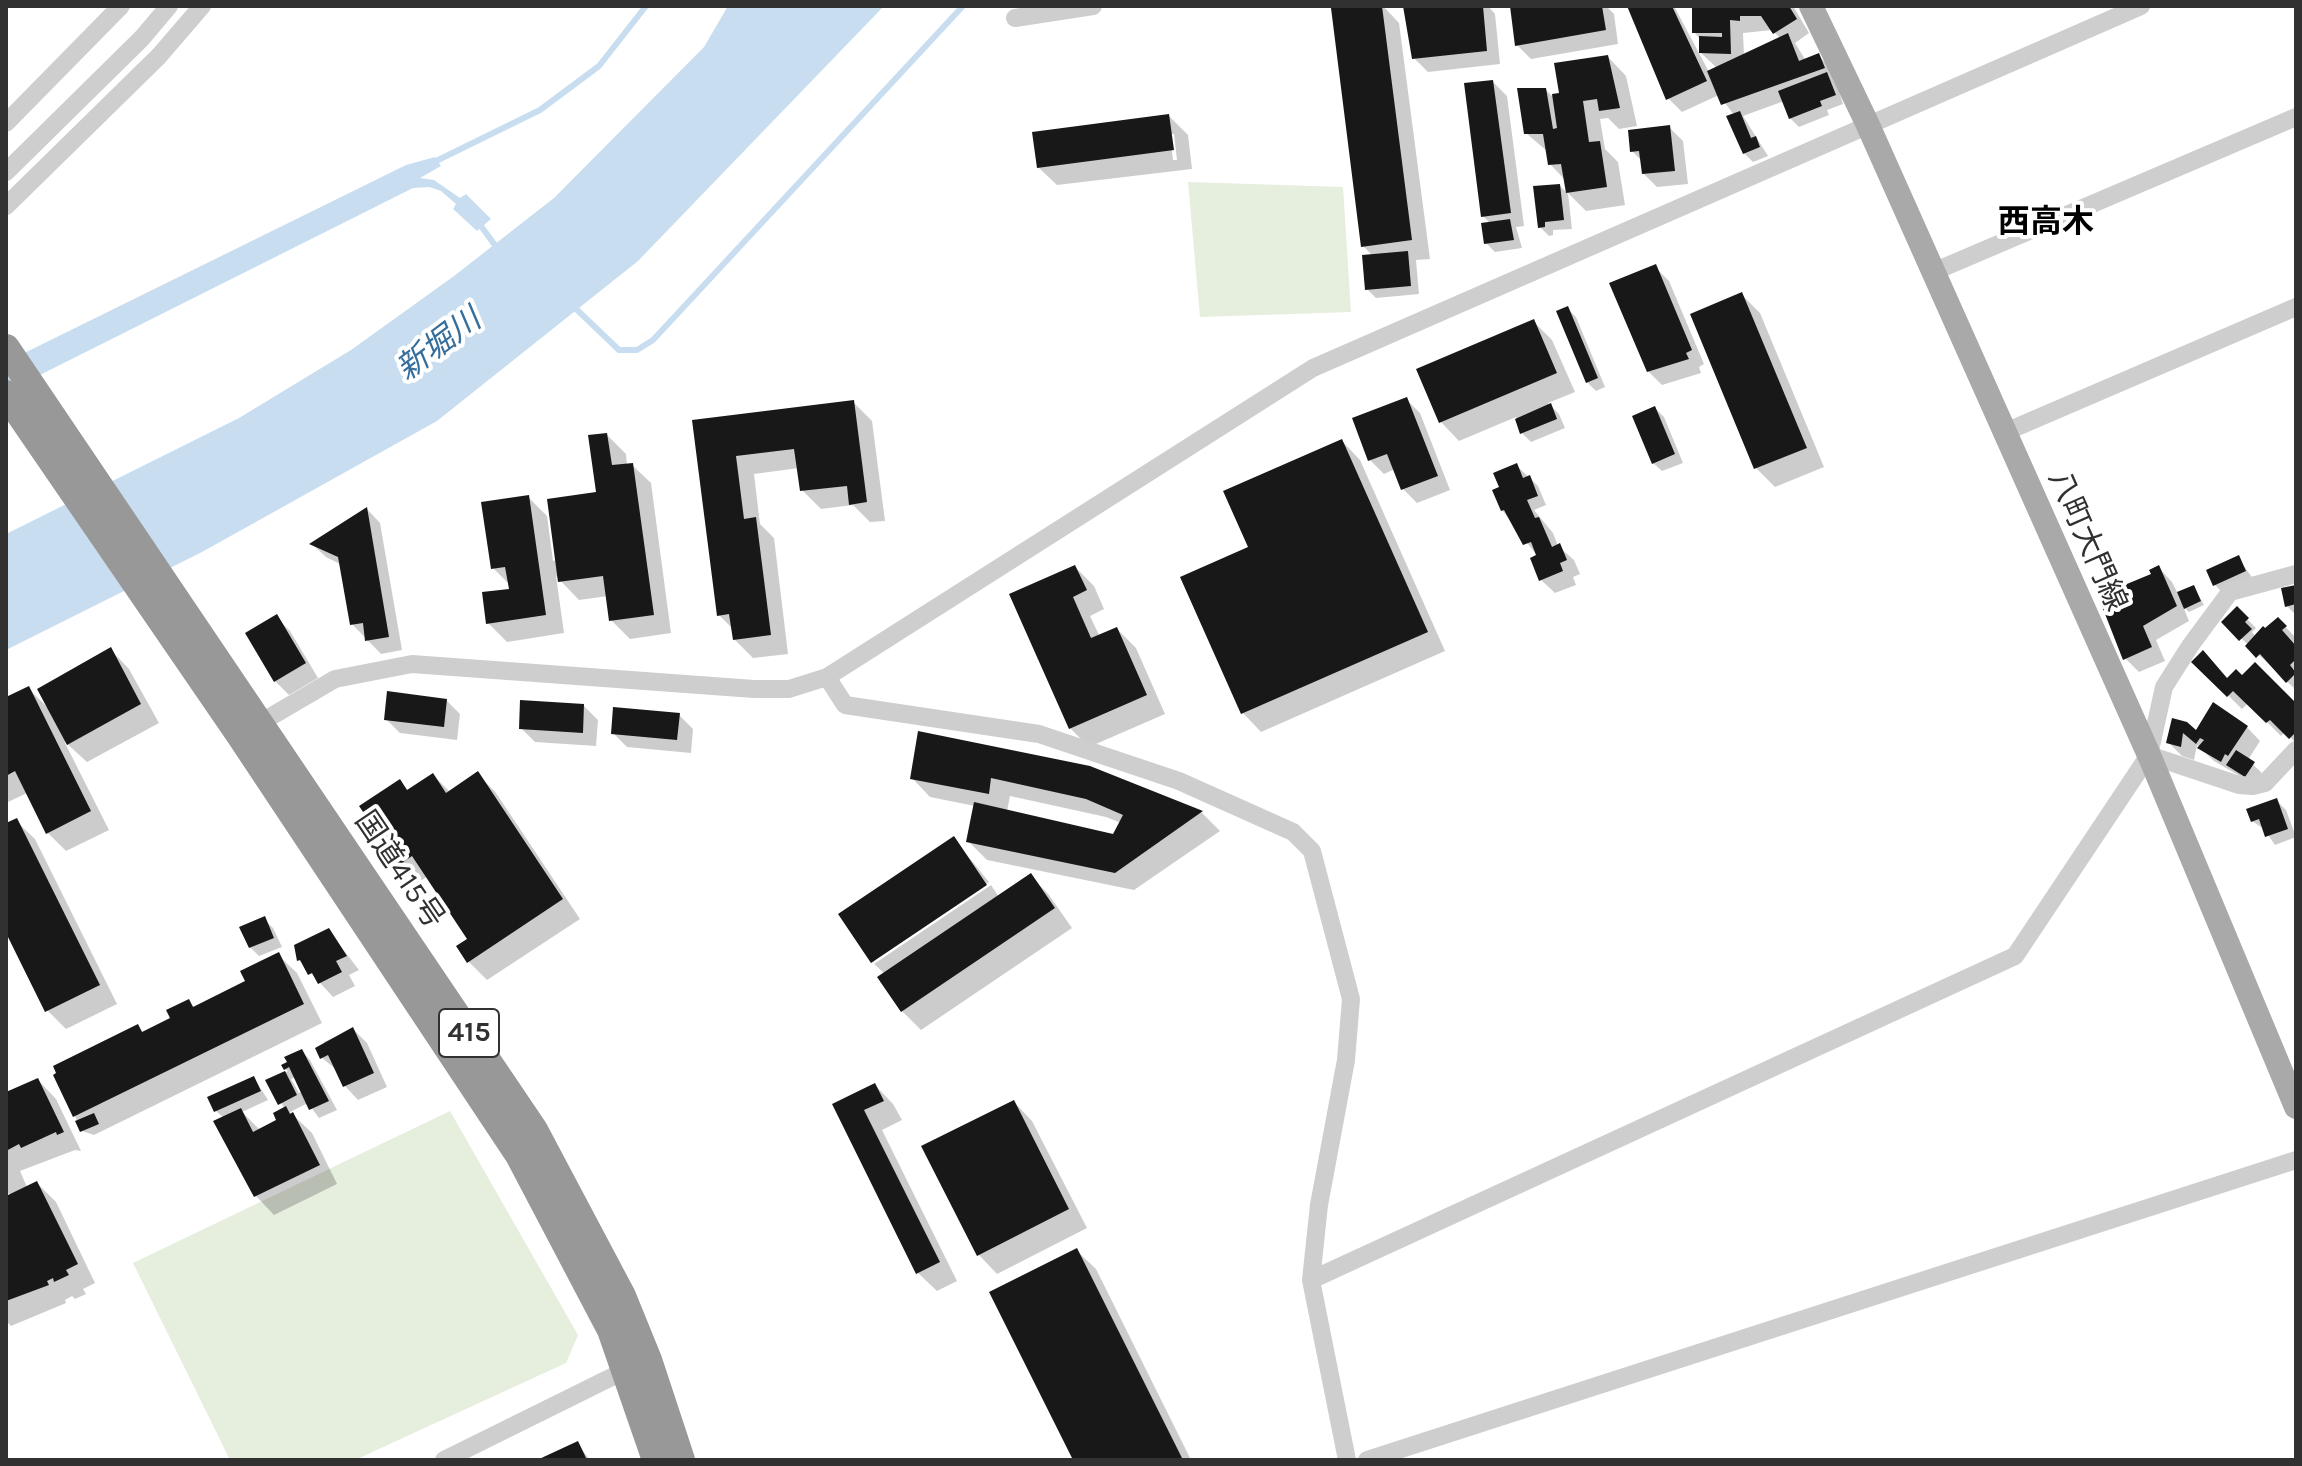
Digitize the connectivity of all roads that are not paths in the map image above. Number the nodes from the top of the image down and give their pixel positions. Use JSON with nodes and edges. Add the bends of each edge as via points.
{"nodes":[{"id":1,"x":121,"y":6,"type":"edge"},
{"id":2,"x":169,"y":6,"type":"edge"},
{"id":3,"x":202,"y":6,"type":"edge"},
{"id":4,"x":1093,"y":6,"type":"edge"},
{"id":5,"x":1811,"y":6,"type":"edge"},
{"id":6,"x":2141,"y":6,"type":"edge"},
{"id":7,"x":1015,"y":18,"type":"dead end"},
{"id":8,"x":2296,"y":117,"type":"edge"},
{"id":9,"x":6,"y":123,"type":"edge"},
{"id":10,"x":1867,"y":123,"type":"junction"},
{"id":11,"x":6,"y":172,"type":"edge"},
{"id":12,"x":6,"y":206,"type":"edge"},
{"id":13,"x":1933,"y":272,"type":"junction"},
{"id":14,"x":2296,"y":307,"type":"edge"},
{"id":15,"x":6,"y":348,"type":"edge"},
{"id":16,"x":20,"y":399,"type":"edge"},
{"id":17,"x":2003,"y":433,"type":"junction"},
{"id":18,"x":2296,"y":574,"type":"edge"},
{"id":19,"x":827,"y":677,"type":"junction"},
{"id":20,"x":249,"y":729,"type":"junction"},
{"id":21,"x":2296,"y":750,"type":"edge"},
{"id":22,"x":2149,"y":755,"type":"junction"},
{"id":23,"x":2296,"y":1107,"type":"edge"},
{"id":24,"x":2296,"y":1160,"type":"edge"},
{"id":25,"x":1311,"y":1280,"type":"junction"},
{"id":26,"x":637,"y":1365,"type":"junction"},
{"id":27,"x":444,"y":1460,"type":"edge"},
{"id":28,"x":656,"y":1460,"type":"edge"},
{"id":29,"x":681,"y":1460,"type":"edge"},
{"id":30,"x":1347,"y":1460,"type":"edge"},
{"id":31,"x":1367,"y":1460,"type":"edge"}],
"edges":[{"from":1,"to":9,"type":"street"},
{"from":2,"to":11,"type":"street"},
{"from":3,"to":12,"type":"street","via":[[159,56]]},
{"from":4,"to":7,"type":"street"},
{"from":5,"to":10,"type":"main road","name":"八町大門線"},
{"from":6,"to":10,"type":"street"},
{"from":8,"to":13,"type":"street"},
{"from":10,"to":13,"type":"main road","name":"八町大門線"},
{"from":10,"to":19,"type":"street","via":[[1313,368]]},
{"from":13,"to":17,"type":"main road","name":"八町大門線"},
{"from":14,"to":17,"type":"street"},
{"from":15,"to":16,"type":"highway","name":"国道415号","number":"415"},
{"from":16,"to":20,"type":"highway","name":"国道415号","number":"415"},
{"from":17,"to":22,"type":"main road","name":"八町大門線"},
{"from":18,"to":22,"type":"street","via":[[2230,592],[2164,687]]},
{"from":19,"to":20,"type":"street","via":[[789,689],[754,689],[412,664],[335,679]]},
{"from":19,"to":25,"type":"street","via":[[845,705],[1039,734],[1179,781],[1293,832],[1312,851],[1351,999]]},
{"from":20,"to":26,"type":"highway","name":"国道415号","number":"415","via":[[534,1130],[622,1296]]},
{"from":21,"to":22,"type":"street","via":[[2265,783],[2253,786]]},
{"from":22,"to":23,"type":"main road","name":"八町大門線"},
{"from":22,"to":25,"type":"street","via":[[2015,956]]},
{"from":24,"to":31,"type":"street"},
{"from":25,"to":30,"type":"street"},
{"from":26,"to":27,"type":"street"},
{"from":26,"to":28,"type":"highway","name":"国道415号","number":"415"},
{"from":26,"to":29,"type":"highway","name":"国道415号","number":"415"}]}
